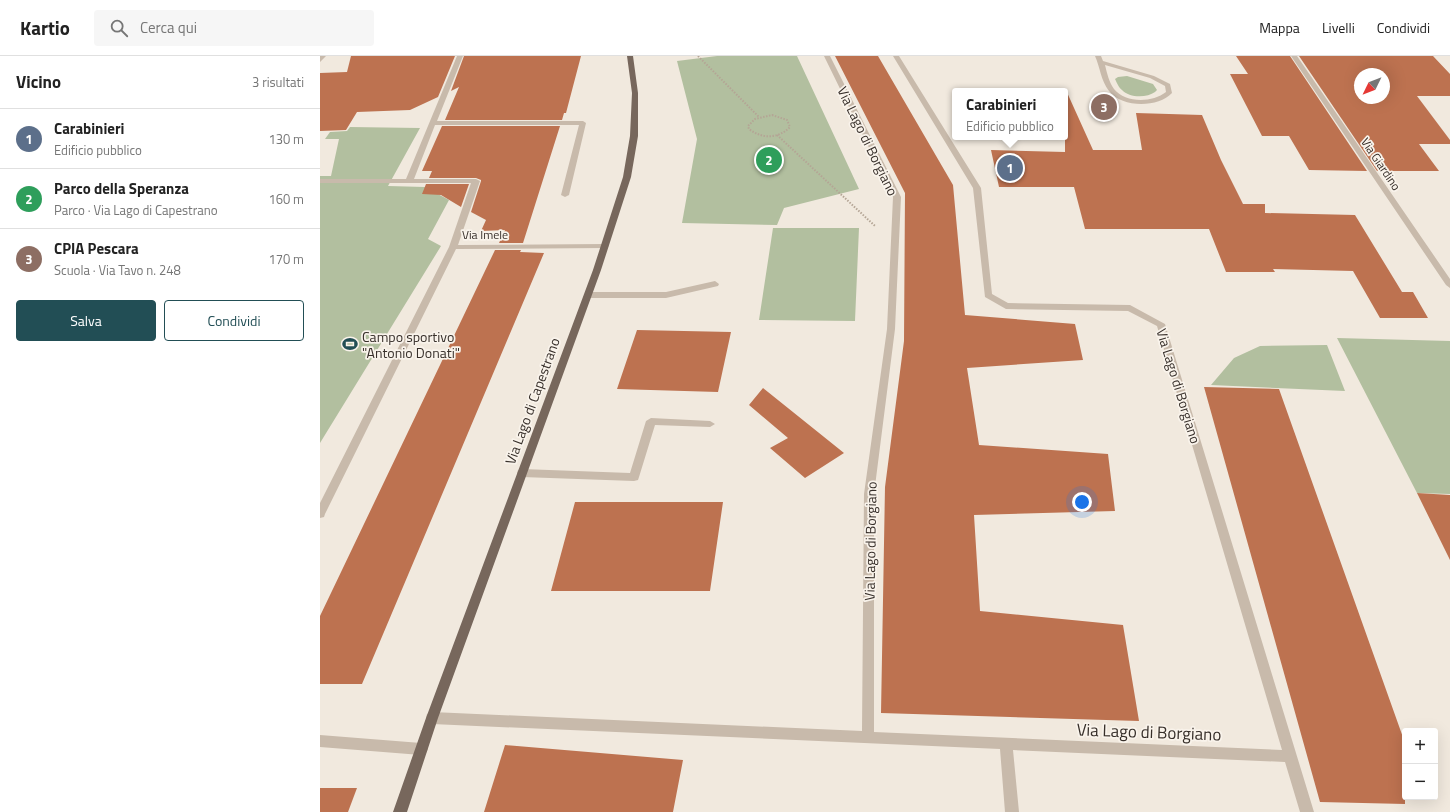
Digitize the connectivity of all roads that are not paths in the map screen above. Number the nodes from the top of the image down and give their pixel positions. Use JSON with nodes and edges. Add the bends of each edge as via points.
{"nodes":[{"id":1,"x":323,"y":56,"type":"edge"},
{"id":2,"x":460,"y":56,"type":"edge"},
{"id":3,"x":630,"y":56,"type":"edge"},
{"id":4,"x":827,"y":56,"type":"edge"},
{"id":5,"x":896,"y":56,"type":"edge"},
{"id":6,"x":1294,"y":56,"type":"edge"},
{"id":7,"x":1100,"y":59,"type":"edge"},
{"id":8,"x":320,"y":60,"type":"edge"},
{"id":9,"x":433,"y":123,"type":"junction"},
{"id":10,"x":320,"y":181,"type":"edge"},
{"id":11,"x":409,"y":181,"type":"junction"},
{"id":12,"x":565,"y":195,"type":"dead end"},
{"id":13,"x":453,"y":246,"type":"junction"},
{"id":14,"x":605,"y":246,"type":"junction"},
{"id":15,"x":715,"y":284,"type":"dead end"},
{"id":16,"x":1450,"y":285,"type":"edge"},
{"id":17,"x":588,"y":295,"type":"junction"},
{"id":18,"x":710,"y":424,"type":"dead end"},
{"id":19,"x":522,"y":473,"type":"junction"},
{"id":20,"x":321,"y":511,"type":"edge"},
{"id":21,"x":432,"y":718,"type":"junction"},
{"id":22,"x":868,"y":738,"type":"junction"},
{"id":23,"x":320,"y":741,"type":"edge"},
{"id":24,"x":1006,"y":744,"type":"junction"},
{"id":25,"x":421,"y":750,"type":"junction"},
{"id":26,"x":1291,"y":756,"type":"junction"},
{"id":27,"x":400,"y":812,"type":"edge"},
{"id":28,"x":1012,"y":812,"type":"edge"},
{"id":29,"x":1307,"y":812,"type":"edge"}],
"edges":[{"from":1,"to":8,"type":"street"},
{"from":2,"to":9,"type":"street"},
{"from":3,"to":14,"type":"main road","name":"Via Lago di Capestrano","via":[[635,93],[634,136],[627,177]]},
{"from":4,"to":22,"type":"street","name":"Via Lago di Borgiano","via":[[897,197],[891,329],[869,494]]},
{"from":5,"to":26,"type":"street","name":"Via Lago di Borgiano","via":[[977,188],[988,295],[1006,306],[1130,308],[1161,324]]},
{"from":6,"to":16,"type":"street","name":"Via Giardino"},
{"from":7,"to":7,"type":"street","via":[[1110,87],[1121,97],[1135,101],[1150,101],[1169,93],[1168,85],[1159,79]]},
{"from":9,"to":11,"type":"street"},
{"from":9,"to":12,"type":"street","via":[[583,123]]},
{"from":10,"to":11,"type":"street"},
{"from":11,"to":13,"type":"street","name":"Via Imele","via":[[476,182]]},
{"from":13,"to":14,"type":"street","name":"Via Imele"},
{"from":13,"to":20,"type":"street"},
{"from":14,"to":17,"type":"main road","name":"Via Lago di Capestrano"},
{"from":15,"to":17,"type":"street","via":[[666,295]]},
{"from":17,"to":19,"type":"main road","name":"Via Lago di Capestrano"},
{"from":18,"to":19,"type":"street","via":[[651,421],[634,477]]},
{"from":19,"to":21,"type":"main road","name":"Via Lago di Capestrano"},
{"from":21,"to":22,"type":"street"},
{"from":21,"to":25,"type":"main road","name":"Via Lago di Capestrano"},
{"from":22,"to":24,"type":"street","name":"Via Lago di Borgiano"},
{"from":23,"to":25,"type":"street"},
{"from":24,"to":26,"type":"street","name":"Via Lago di Borgiano"},
{"from":24,"to":28,"type":"street"},
{"from":25,"to":27,"type":"main road","name":"Via Lago di Capestrano"},
{"from":26,"to":29,"type":"street","name":"Via Lago di Borgiano"}]}
